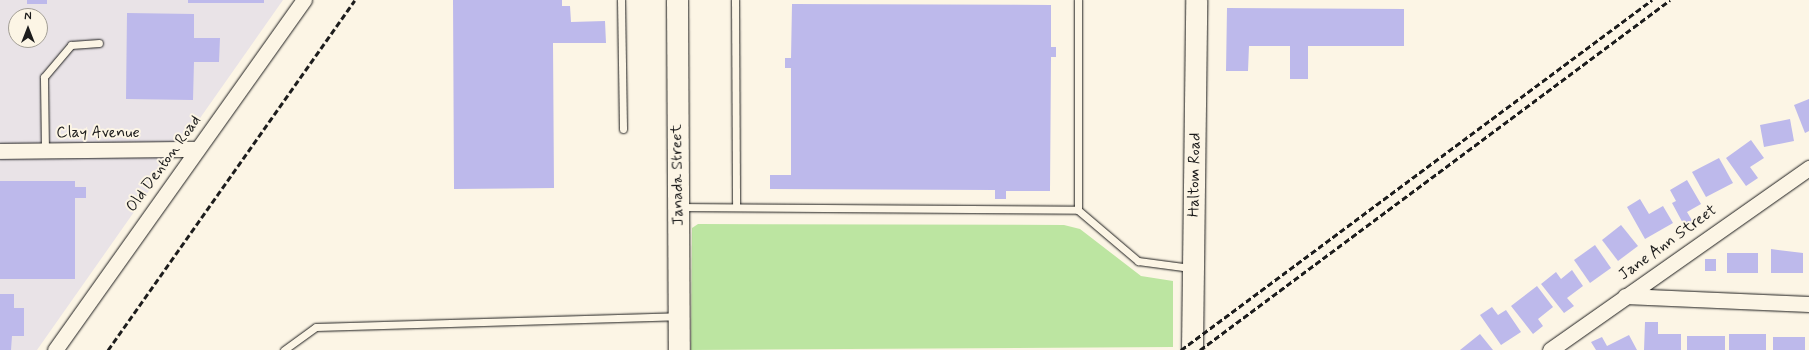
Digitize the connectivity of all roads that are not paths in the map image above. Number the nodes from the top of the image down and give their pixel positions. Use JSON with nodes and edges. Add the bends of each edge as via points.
{"nodes":[{"id":1,"x":304,"y":0,"type":"edge"},
{"id":2,"x":621,"y":0,"type":"edge"},
{"id":3,"x":677,"y":0,"type":"edge"},
{"id":4,"x":735,"y":0,"type":"edge"},
{"id":5,"x":1078,"y":0,"type":"edge"},
{"id":6,"x":1196,"y":0,"type":"edge"},
{"id":7,"x":99,"y":43,"type":"dead end"},
{"id":8,"x":623,"y":129,"type":"dead end"},
{"id":9,"x":197,"y":150,"type":"junction"},
{"id":10,"x":0,"y":151,"type":"edge"},
{"id":11,"x":45,"y":151,"type":"junction"},
{"id":12,"x":1809,"y":168,"type":"edge"},
{"id":13,"x":679,"y":207,"type":"junction"},
{"id":14,"x":736,"y":207,"type":"junction"},
{"id":15,"x":1078,"y":210,"type":"junction"},
{"id":16,"x":1193,"y":268,"type":"junction"},
{"id":17,"x":1625,"y":296,"type":"junction"},
{"id":18,"x":1809,"y":304,"type":"edge"},
{"id":19,"x":679,"y":316,"type":"junction"},
{"id":20,"x":55,"y":350,"type":"edge"},
{"id":21,"x":284,"y":350,"type":"edge"},
{"id":22,"x":679,"y":350,"type":"edge"},
{"id":23,"x":1192,"y":350,"type":"edge"},
{"id":24,"x":1550,"y":350,"type":"edge"}],
"edges":[{"from":1,"to":9,"type":"street","name":"Old Denton Road"},
{"from":2,"to":8,"type":"lane"},
{"from":3,"to":13,"type":"street","name":"Janada Street"},
{"from":4,"to":14,"type":"lane"},
{"from":5,"to":15,"type":"lane"},
{"from":6,"to":16,"type":"street","name":"Haltom Road"},
{"from":7,"to":11,"type":"lane","via":[[71,45],[44,77]]},
{"from":9,"to":11,"type":"street","name":"Clay Avenue"},
{"from":9,"to":20,"type":"street","name":"Old Denton Road"},
{"from":10,"to":11,"type":"street","name":"Clay Avenue"},
{"from":12,"to":17,"type":"street","name":"Jane Ann Street"},
{"from":13,"to":14,"type":"lane"},
{"from":13,"to":19,"type":"street","name":"Janada Street"},
{"from":14,"to":15,"type":"lane"},
{"from":15,"to":16,"type":"lane","via":[[1138,261]]},
{"from":16,"to":23,"type":"street","name":"Haltom Road"},
{"from":17,"to":18,"type":"street"},
{"from":17,"to":24,"type":"street","name":"Jane Ann Street"},
{"from":19,"to":21,"type":"lane","via":[[316,327]]},
{"from":19,"to":22,"type":"street","name":"Janada Street"}]}
